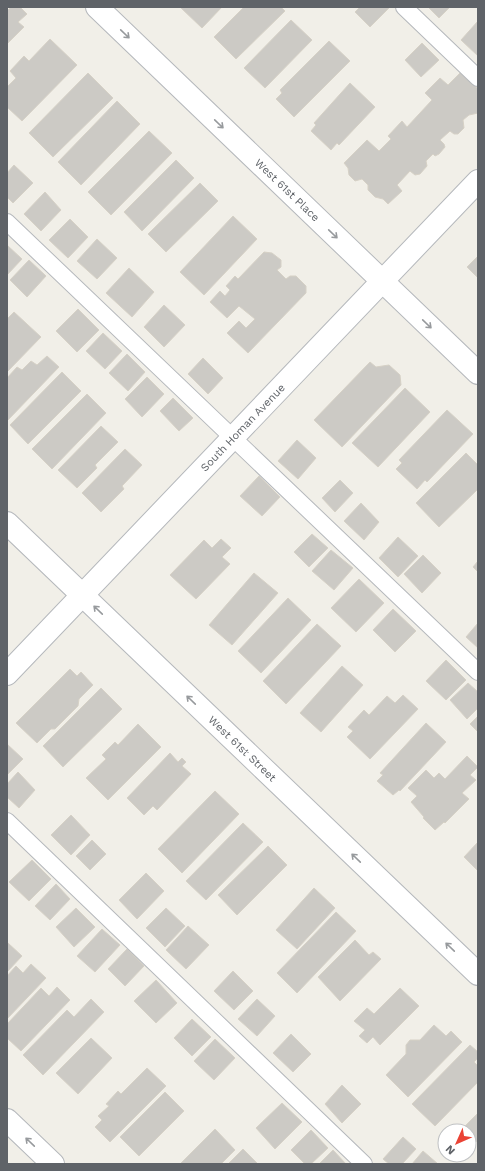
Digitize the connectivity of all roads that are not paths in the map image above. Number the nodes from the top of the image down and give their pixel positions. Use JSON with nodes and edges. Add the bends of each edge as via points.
{"nodes":[{"id":1,"x":97,"y":7,"type":"edge"},
{"id":2,"x":404,"y":7,"type":"edge"},
{"id":3,"x":478,"y":78,"type":"edge"},
{"id":4,"x":478,"y":181,"type":"edge"},
{"id":5,"x":7,"y":222,"type":"edge"},
{"id":6,"x":383,"y":281,"type":"junction"},
{"id":7,"x":478,"y":373,"type":"edge"},
{"id":8,"x":233,"y":438,"type":"junction"},
{"id":9,"x":7,"y":523,"type":"edge"},
{"id":10,"x":83,"y":595,"type":"junction"},
{"id":11,"x":478,"y":672,"type":"edge"},
{"id":12,"x":7,"y":674,"type":"edge"},
{"id":13,"x":7,"y":821,"type":"edge"},
{"id":14,"x":478,"y":974,"type":"edge"},
{"id":15,"x":7,"y":1120,"type":"edge"},
{"id":16,"x":53,"y":1164,"type":"edge"},
{"id":17,"x":364,"y":1164,"type":"edge"}],
"edges":[{"from":1,"to":6,"type":"street","name":"West 61st Place","one_way":true},
{"from":2,"to":3,"type":"lane"},
{"from":4,"to":6,"type":"street","name":"South Homan Avenue"},
{"from":5,"to":8,"type":"lane"},
{"from":6,"to":7,"type":"street","name":"West 61st Place","one_way":true},
{"from":6,"to":8,"type":"street","name":"South Homan Avenue"},
{"from":8,"to":10,"type":"street","name":"South Homan Avenue"},
{"from":8,"to":11,"type":"lane"},
{"from":9,"to":10,"type":"street","name":"West 61st Street"},
{"from":10,"to":12,"type":"street","name":"South Homan Avenue"},
{"from":14,"to":10,"type":"street","name":"West 61st Street","one_way":true},
{"from":13,"to":17,"type":"lane"},
{"from":16,"to":15,"type":"street","one_way":true}]}
